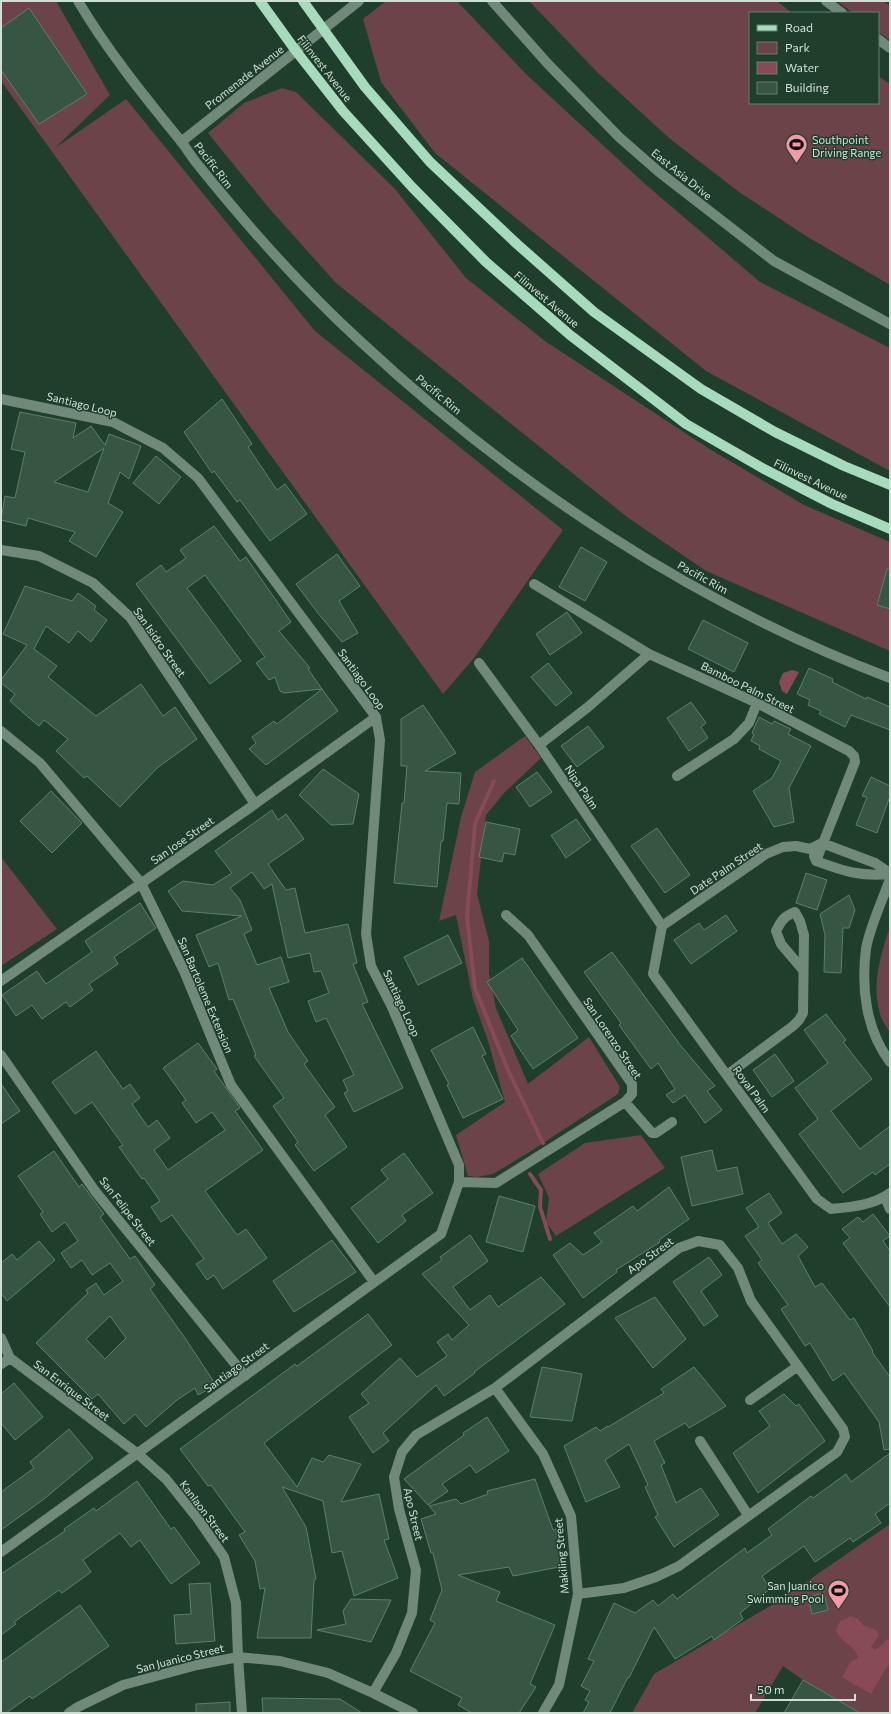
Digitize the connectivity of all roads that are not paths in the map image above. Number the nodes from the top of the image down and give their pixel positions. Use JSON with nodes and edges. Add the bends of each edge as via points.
{"nodes":[{"id":1,"x":260,"y":1,"type":"edge"},
{"id":2,"x":303,"y":1,"type":"edge"},
{"id":3,"x":359,"y":1,"type":"edge"},
{"id":4,"x":492,"y":1,"type":"edge"},
{"id":5,"x":826,"y":1,"type":"edge"},
{"id":6,"x":81,"y":2,"type":"edge"},
{"id":7,"x":841,"y":12,"type":"edge"},
{"id":8,"x":323,"y":30,"type":"junction"},
{"id":9,"x":879,"y":40,"type":"edge"},
{"id":10,"x":890,"y":48,"type":"edge"},
{"id":11,"x":296,"y":51,"type":"junction"},
{"id":12,"x":181,"y":142,"type":"junction"},
{"id":13,"x":890,"y":324,"type":"edge"},
{"id":14,"x":1,"y":399,"type":"edge"},
{"id":15,"x":890,"y":485,"type":"edge"},
{"id":16,"x":890,"y":529,"type":"edge"},
{"id":17,"x":1,"y":550,"type":"edge"},
{"id":18,"x":534,"y":584,"type":"dead end"},
{"id":19,"x":649,"y":654,"type":"junction"},
{"id":20,"x":479,"y":664,"type":"dead end"},
{"id":21,"x":890,"y":678,"type":"edge"},
{"id":22,"x":757,"y":703,"type":"junction"},
{"id":23,"x":376,"y":717,"type":"junction"},
{"id":24,"x":1,"y":731,"type":"edge"},
{"id":25,"x":539,"y":745,"type":"junction"},
{"id":26,"x":678,"y":776,"type":"dead end"},
{"id":27,"x":255,"y":804,"type":"junction"},
{"id":28,"x":822,"y":843,"type":"junction"},
{"id":29,"x":810,"y":849,"type":"junction"},
{"id":30,"x":816,"y":861,"type":"junction"},
{"id":31,"x":890,"y":874,"type":"edge"},
{"id":32,"x":890,"y":879,"type":"edge"},
{"id":33,"x":141,"y":883,"type":"junction"},
{"id":34,"x":506,"y":915,"type":"dead end"},
{"id":35,"x":662,"y":926,"type":"junction"},
{"id":36,"x":803,"y":970,"type":"junction"},
{"id":37,"x":1,"y":981,"type":"edge"},
{"id":38,"x":1,"y":1055,"type":"edge"},
{"id":39,"x":890,"y":1062,"type":"edge"},
{"id":40,"x":727,"y":1075,"type":"junction"},
{"id":41,"x":625,"y":1102,"type":"junction"},
{"id":42,"x":672,"y":1122,"type":"dead end"},
{"id":43,"x":459,"y":1182,"type":"junction"},
{"id":44,"x":887,"y":1195,"type":"edge"},
{"id":45,"x":890,"y":1209,"type":"edge"},
{"id":46,"x":374,"y":1282,"type":"junction"},
{"id":47,"x":1,"y":1338,"type":"edge"},
{"id":48,"x":10,"y":1358,"type":"junction"},
{"id":49,"x":1,"y":1364,"type":"edge"},
{"id":50,"x":798,"y":1366,"type":"junction"},
{"id":51,"x":245,"y":1376,"type":"junction"},
{"id":52,"x":495,"y":1388,"type":"junction"},
{"id":53,"x":750,"y":1400,"type":"dead end"},
{"id":54,"x":700,"y":1441,"type":"dead end"},
{"id":55,"x":138,"y":1454,"type":"junction"},
{"id":56,"x":748,"y":1515,"type":"junction"},
{"id":57,"x":1,"y":1552,"type":"edge"},
{"id":58,"x":578,"y":1594,"type":"junction"},
{"id":59,"x":238,"y":1657,"type":"junction"},
{"id":60,"x":373,"y":1693,"type":"junction"},
{"id":61,"x":69,"y":1713,"type":"edge"},
{"id":62,"x":242,"y":1713,"type":"edge"},
{"id":63,"x":413,"y":1713,"type":"edge"},
{"id":64,"x":543,"y":1713,"type":"edge"}],
"edges":[{"from":1,"to":11,"type":"main road","name":"Filinvest Avenue"},
{"from":2,"to":8,"type":"main road","name":"Filinvest Avenue"},
{"from":3,"to":8,"type":"street","name":"Promenade Avenue"},
{"from":4,"to":13,"type":"street","name":"East Asia Drive","via":[[619,137],[659,172],[774,261]]},
{"from":5,"to":7,"type":"street"},
{"from":6,"to":12,"type":"street","name":"Pacific Rim","via":[[138,87]]},
{"from":8,"to":11,"type":"street","name":"Promenade Avenue"},
{"from":8,"to":15,"type":"main road","name":"Filinvest Avenue","via":[[365,86],[430,162],[594,312],[708,393],[775,432]]},
{"from":9,"to":10,"type":"street"},
{"from":11,"to":12,"type":"street","name":"Promenade Avenue"},
{"from":11,"to":16,"type":"main road","name":"Filinvest Avenue","via":[[343,111],[412,187],[486,262],[570,335],[686,424],[771,473],[832,504]]},
{"from":12,"to":21,"type":"street","name":"Pacific Rim","via":[[259,237],[359,341],[418,393],[520,475],[612,537],[734,608],[809,644]]},
{"from":14,"to":23,"type":"street","name":"Santiago Loop","via":[[113,422],[162,448],[198,478]]},
{"from":17,"to":27,"type":"street","name":"San Isidro Street","via":[[39,556],[93,583],[130,617]]},
{"from":18,"to":19,"type":"street","name":"Bamboo Palm Street"},
{"from":19,"to":22,"type":"street","name":"Bamboo Palm Street"},
{"from":19,"to":25,"type":"street"},
{"from":20,"to":25,"type":"street","name":"Nipa Palm"},
{"from":22,"to":26,"type":"street","via":[[749,723],[734,739]]},
{"from":22,"to":28,"type":"street","name":"Bamboo Palm Street","via":[[850,751],[854,756],[855,762]]},
{"from":23,"to":27,"type":"street","name":"San Jose Street"},
{"from":23,"to":43,"type":"street","name":"Santiago Loop","via":[[380,740],[366,934],[371,966],[392,1007],[459,1165]]},
{"from":24,"to":33,"type":"street","name":"San Bartoleme Extension","via":[[40,763]]},
{"from":25,"to":35,"type":"street","name":"Nipa Palm"},
{"from":27,"to":33,"type":"street","name":"San Jose Street"},
{"from":28,"to":29,"type":"street"},
{"from":28,"to":30,"type":"street","name":"Bamboo Palm Street"},
{"from":28,"to":31,"type":"street","via":[[875,863]]},
{"from":29,"to":30,"type":"street"},
{"from":29,"to":35,"type":"street","name":"Date Palm Street","via":[[783,847],[766,854]]},
{"from":30,"to":31,"type":"street","via":[[852,873],[871,876]]},
{"from":32,"to":39,"type":"street","via":[[866,948],[864,988],[867,1011],[874,1033]]},
{"from":33,"to":37,"type":"street","name":"San Jose Street"},
{"from":33,"to":46,"type":"street","name":"San Bartoleme Extension","via":[[184,971],[231,1085]]},
{"from":34,"to":41,"type":"street","name":"San Lorenzo Street","via":[[528,935],[632,1084],[632,1094]]},
{"from":35,"to":40,"type":"street","name":"Royal Palm","via":[[653,974]]},
{"from":36,"to":36,"type":"street","via":[[804,935],[794,912],[781,921],[776,931],[780,944]]},
{"from":36,"to":40,"type":"street","via":[[803,1013],[799,1020]]},
{"from":38,"to":51,"type":"street","name":"San Felipe Street","via":[[95,1191]]},
{"from":40,"to":44,"type":"street","name":"Royal Palm","via":[[818,1199],[831,1209],[855,1206]]},
{"from":41,"to":42,"type":"street","via":[[652,1133]]},
{"from":41,"to":43,"type":"street","via":[[496,1183]]},
{"from":43,"to":46,"type":"street","name":"Santiago Street","via":[[441,1234]]},
{"from":44,"to":45,"type":"street"},
{"from":46,"to":51,"type":"street","name":"Santiago Street"},
{"from":47,"to":48,"type":"street","name":"San Enrique Street"},
{"from":48,"to":49,"type":"street"},
{"from":48,"to":55,"type":"street","name":"San Enrique Street"},
{"from":50,"to":52,"type":"street","name":"Apo Street","via":[[751,1301],[738,1268],[720,1245],[698,1241],[679,1248]]},
{"from":50,"to":53,"type":"street"},
{"from":50,"to":56,"type":"street","name":"Apo Street","via":[[843,1429],[845,1437],[837,1452]]},
{"from":51,"to":55,"type":"street","name":"Santiago Street"},
{"from":52,"to":58,"type":"street","name":"Makiling Street","via":[[543,1454],[571,1516]]},
{"from":52,"to":60,"type":"street","name":"Apo Street","via":[[416,1435],[402,1452],[394,1477],[399,1509],[416,1570],[412,1613],[396,1653]]},
{"from":54,"to":56,"type":"street"},
{"from":55,"to":57,"type":"street","name":"Santiago Street"},
{"from":55,"to":59,"type":"street","name":"Kanlaon Street","via":[[166,1479],[224,1557],[236,1603]]},
{"from":56,"to":58,"type":"street","name":"Apo Street","via":[[679,1566],[656,1578],[624,1588]]},
{"from":58,"to":64,"type":"street","name":"Makiling Street","via":[[559,1685]]},
{"from":59,"to":60,"type":"street","name":"San Juanico Street","via":[[280,1661],[328,1673]]},
{"from":59,"to":61,"type":"street","name":"San Juanico Street","via":[[123,1685]]},
{"from":59,"to":62,"type":"street","name":"Kanlaon Street"},
{"from":60,"to":63,"type":"street","name":"San Juanico Street"}]}
